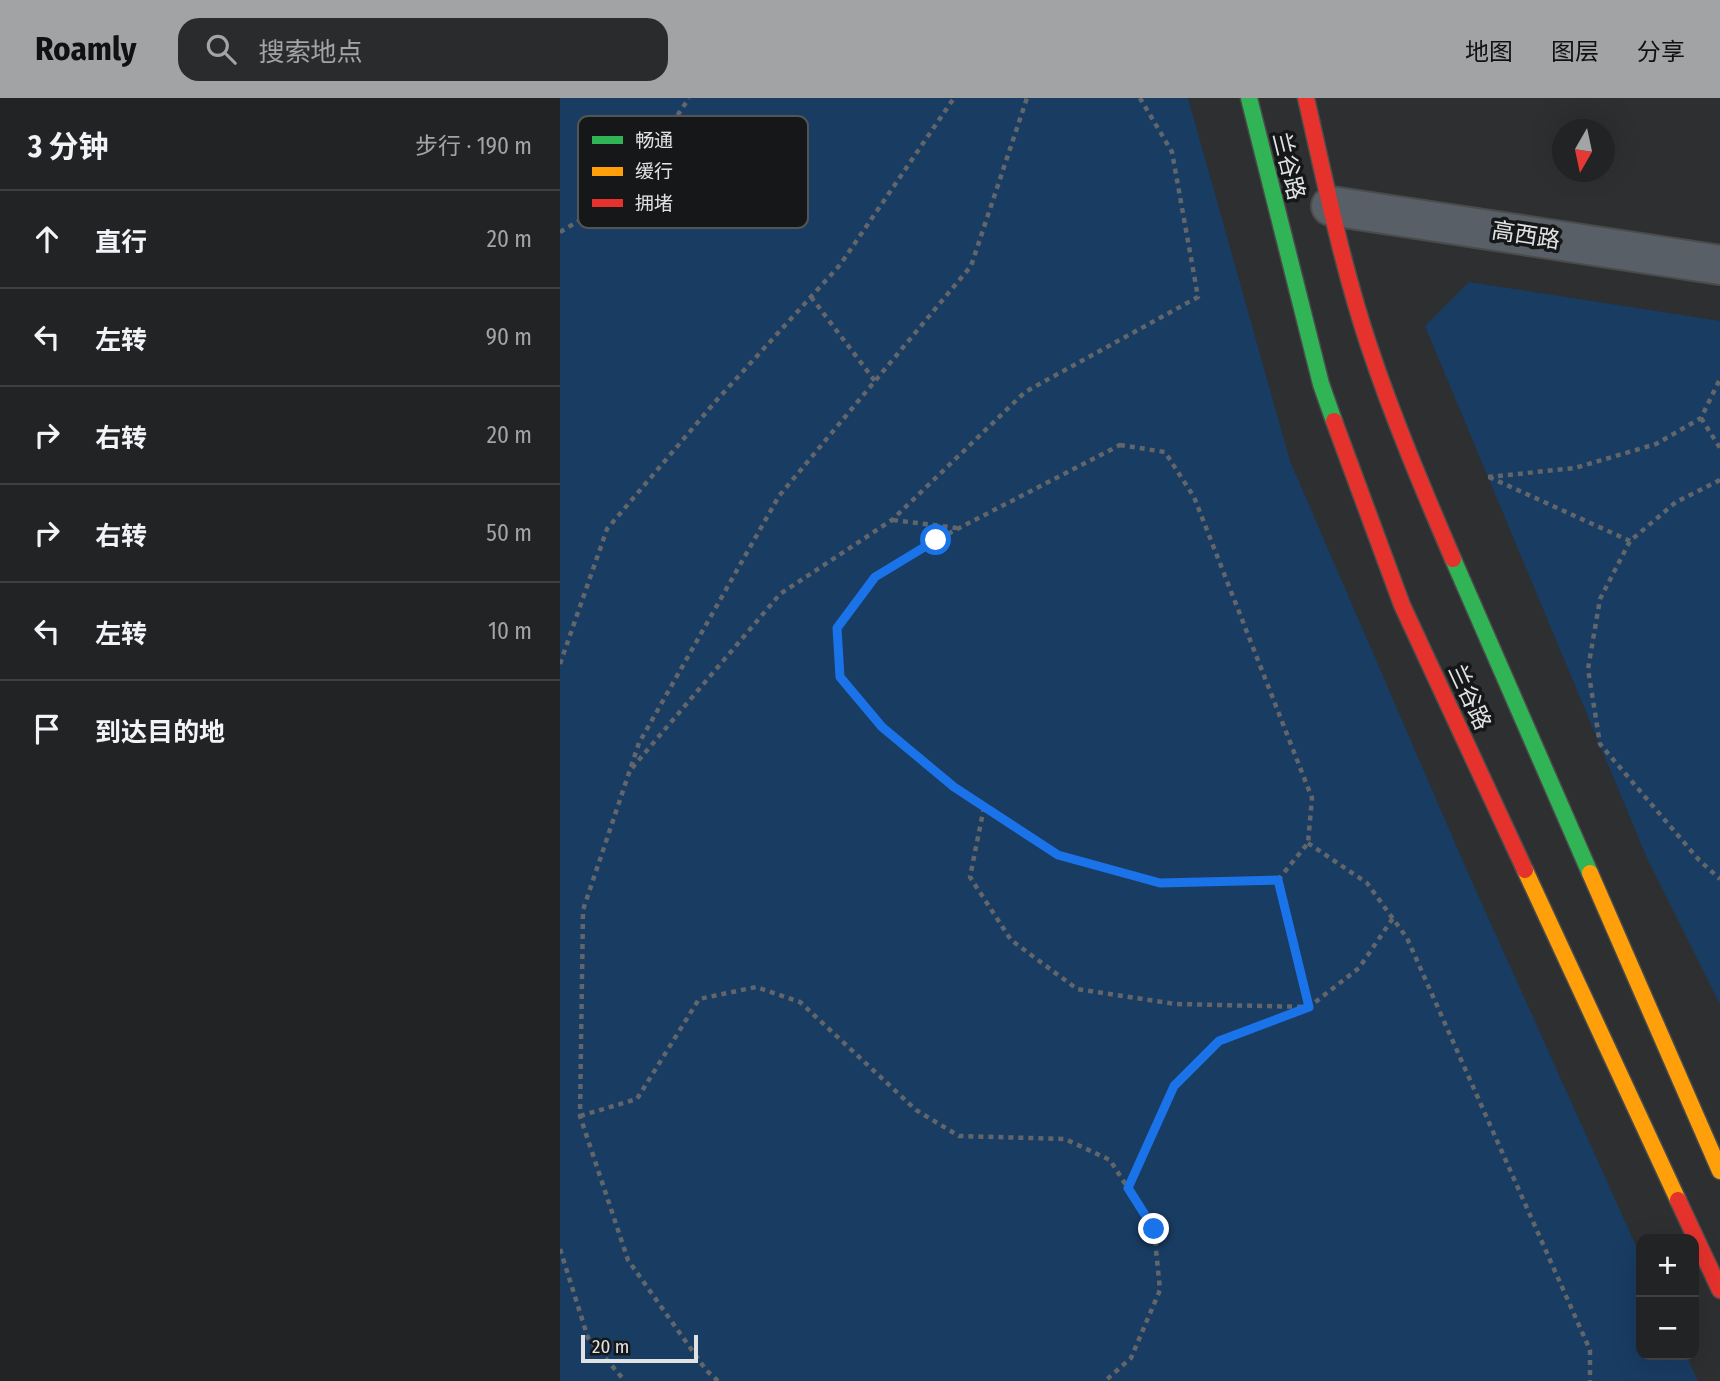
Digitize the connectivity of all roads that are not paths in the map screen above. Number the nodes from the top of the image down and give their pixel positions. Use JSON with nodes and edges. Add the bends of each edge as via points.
{"nodes":[{"id":1,"x":1249,"y":98,"type":"edge"},
{"id":2,"x":1306,"y":98,"type":"edge"},
{"id":3,"x":1331,"y":206,"type":"junction"},
{"id":4,"x":1720,"y":265,"type":"edge"},
{"id":5,"x":1720,"y":1171,"type":"edge"},
{"id":6,"x":1720,"y":1290,"type":"edge"}],
"edges":[{"from":1,"to":6,"type":"street","name":"兰谷路","via":[[1321,384],[1402,605]]},
{"from":2,"to":3,"type":"street","name":"兰谷路"},
{"from":3,"to":4,"type":"street","name":"高西路"},
{"from":3,"to":5,"type":"street","name":"兰谷路","via":[[1369,345],[1430,508]]}]}
